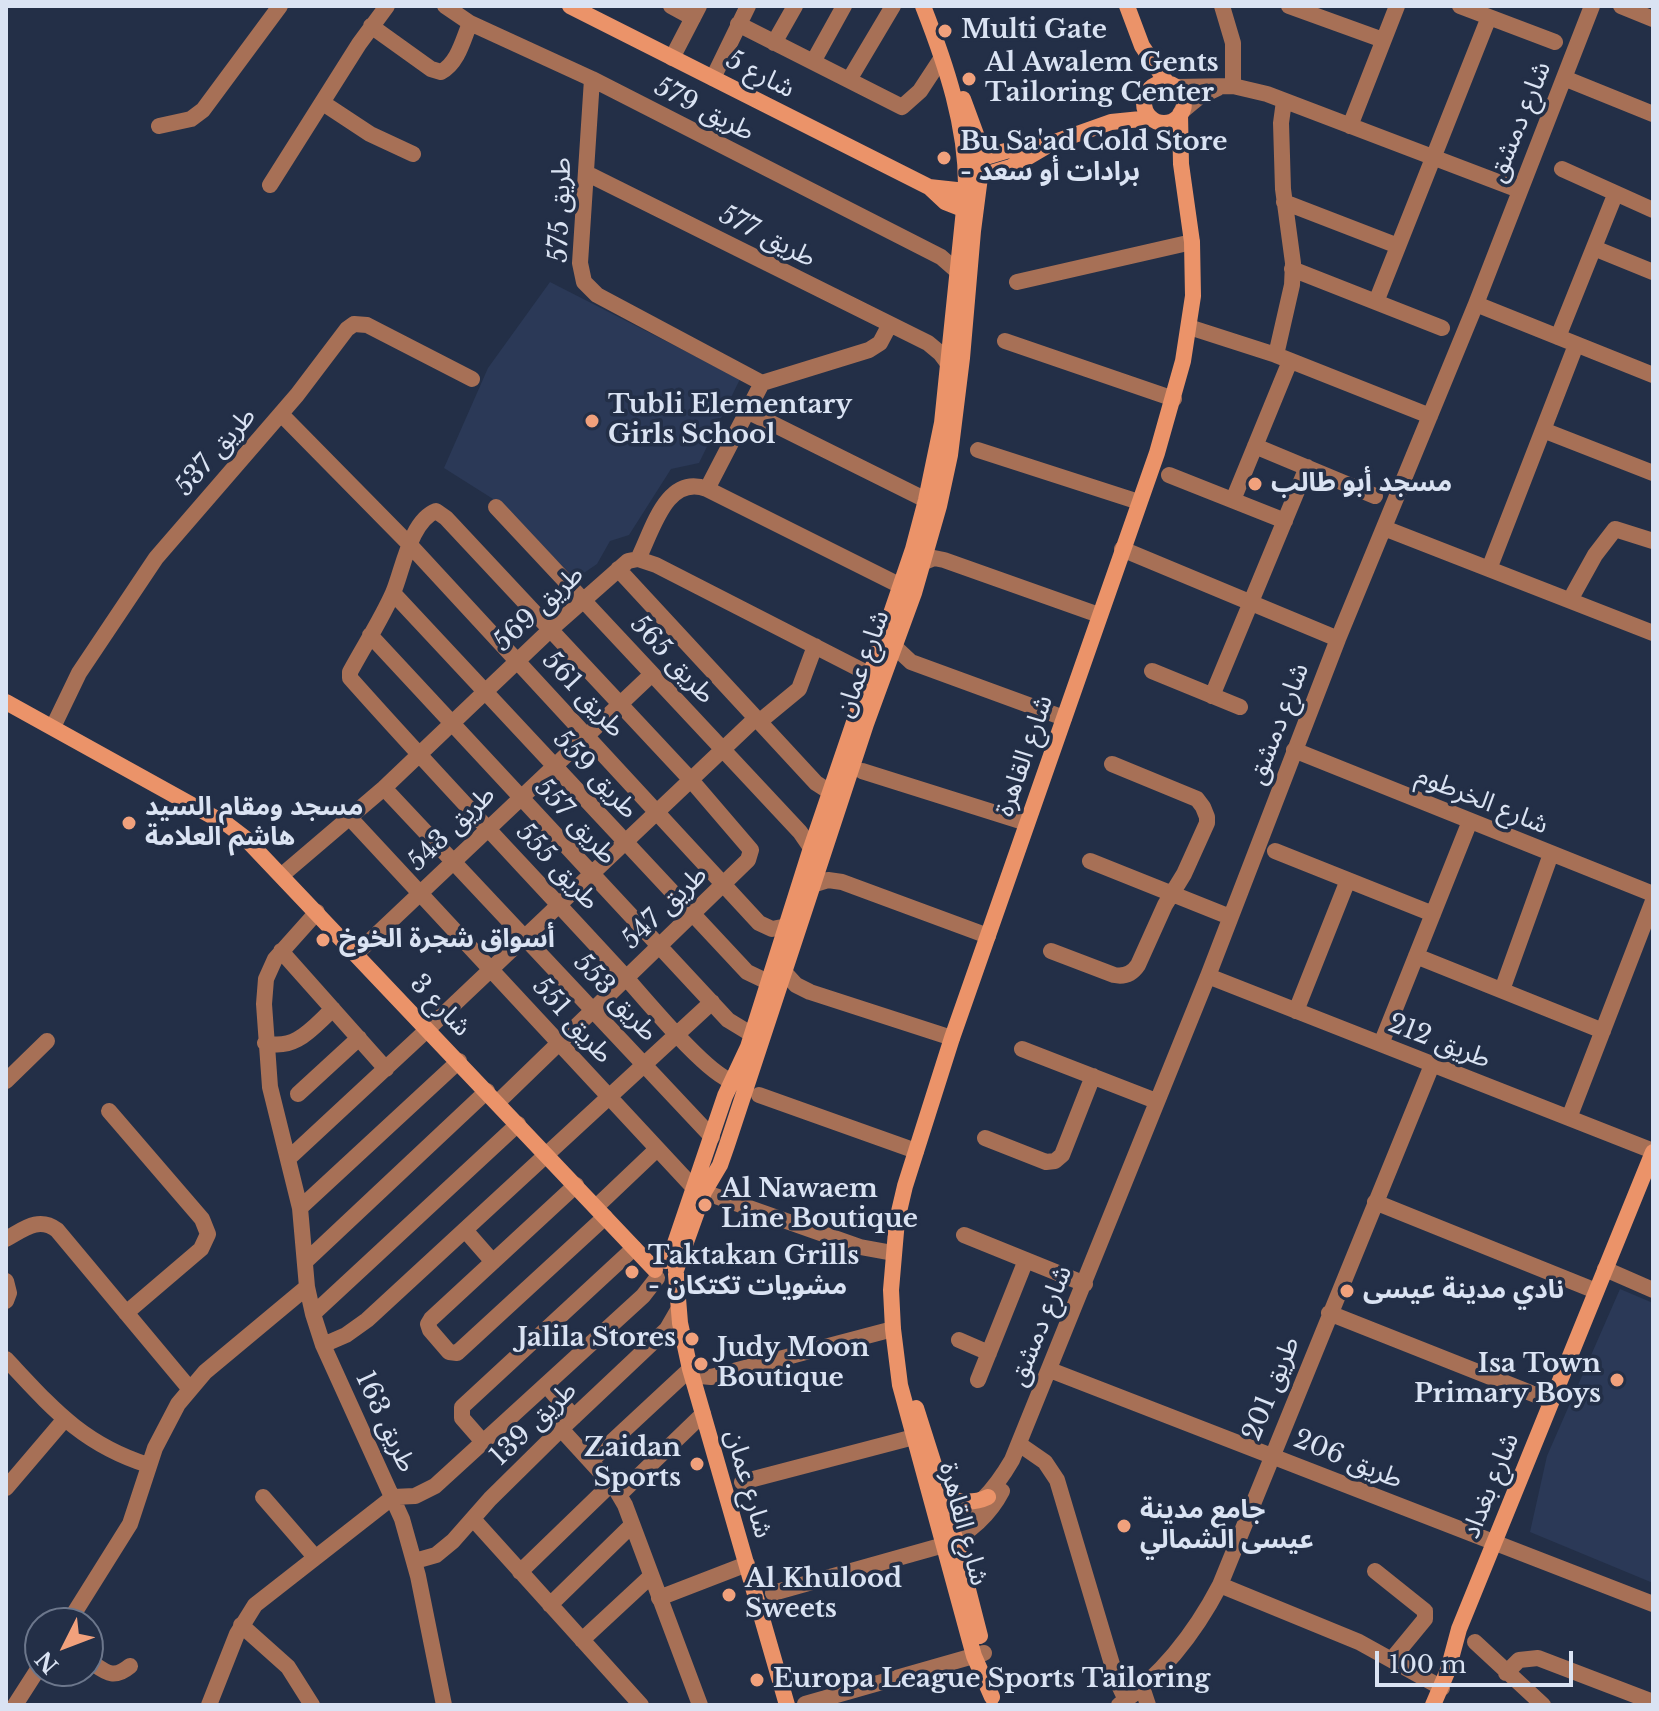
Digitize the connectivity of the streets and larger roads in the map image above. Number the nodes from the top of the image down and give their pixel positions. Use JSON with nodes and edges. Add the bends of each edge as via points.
{"nodes":[{"id":1,"x":280,"y":6,"type":"edge"},
{"id":2,"x":387,"y":6,"type":"edge"},
{"id":3,"x":445,"y":6,"type":"edge"},
{"id":4,"x":570,"y":6,"type":"edge"},
{"id":5,"x":671,"y":6,"type":"edge"},
{"id":6,"x":748,"y":6,"type":"edge"},
{"id":7,"x":795,"y":6,"type":"edge"},
{"id":8,"x":844,"y":6,"type":"edge"},
{"id":9,"x":893,"y":6,"type":"edge"},
{"id":10,"x":924,"y":6,"type":"edge"},
{"id":11,"x":1127,"y":6,"type":"edge"},
{"id":12,"x":1222,"y":6,"type":"edge"},
{"id":13,"x":1289,"y":6,"type":"edge"},
{"id":14,"x":1397,"y":6,"type":"edge"},
{"id":15,"x":1460,"y":6,"type":"edge"},
{"id":16,"x":1592,"y":6,"type":"edge"},
{"id":17,"x":1621,"y":6,"type":"edge"},
{"id":18,"x":696,"y":12,"type":"edge"},
{"id":19,"x":1489,"y":17,"type":"junction"},
{"id":20,"x":1653,"y":19,"type":"edge"},
{"id":21,"x":470,"y":23,"type":"junction"},
{"id":22,"x":738,"y":24,"type":"junction"},
{"id":23,"x":371,"y":26,"type":"junction"},
{"id":24,"x":1383,"y":40,"type":"junction"},
{"id":25,"x":1555,"y":42,"type":"dead end"},
{"id":26,"x":774,"y":43,"type":"junction"},
{"id":27,"x":1142,"y":46,"type":"junction"},
{"id":28,"x":672,"y":58,"type":"junction"},
{"id":29,"x":941,"y":59,"type":"junction"},
{"id":30,"x":813,"y":62,"type":"junction"},
{"id":31,"x":713,"y":78,"type":"junction"},
{"id":32,"x":1564,"y":78,"type":"junction"},
{"id":33,"x":592,"y":79,"type":"junction"},
{"id":34,"x":849,"y":80,"type":"junction"},
{"id":35,"x":1172,"y":85,"type":"junction"},
{"id":36,"x":1227,"y":86,"type":"junction"},
{"id":37,"x":1145,"y":96,"type":"junction"},
{"id":38,"x":1284,"y":101,"type":"junction"},
{"id":39,"x":323,"y":103,"type":"junction"},
{"id":40,"x":1181,"y":113,"type":"junction"},
{"id":41,"x":1653,"y":114,"type":"edge"},
{"id":42,"x":1155,"y":120,"type":"junction"},
{"id":43,"x":1111,"y":122,"type":"junction"},
{"id":44,"x":159,"y":126,"type":"dead end"},
{"id":45,"x":1350,"y":126,"type":"junction"},
{"id":46,"x":1049,"y":144,"type":"junction"},
{"id":47,"x":413,"y":154,"type":"dead end"},
{"id":48,"x":1433,"y":157,"type":"junction"},
{"id":49,"x":974,"y":160,"type":"junction"},
{"id":50,"x":1181,"y":164,"type":"junction"},
{"id":51,"x":1562,"y":169,"type":"dead end"},
{"id":52,"x":586,"y":173,"type":"junction"},
{"id":53,"x":270,"y":185,"type":"dead end"},
{"id":54,"x":973,"y":185,"type":"junction"},
{"id":55,"x":929,"y":187,"type":"junction"},
{"id":56,"x":1519,"y":190,"type":"junction"},
{"id":57,"x":1615,"y":195,"type":"junction"},
{"id":58,"x":1284,"y":202,"type":"junction"},
{"id":59,"x":1653,"y":210,"type":"edge"},
{"id":60,"x":970,"y":212,"type":"junction"},
{"id":61,"x":1192,"y":242,"type":"junction"},
{"id":62,"x":1398,"y":246,"type":"junction"},
{"id":63,"x":1594,"y":248,"type":"junction"},
{"id":64,"x":959,"y":252,"type":"junction"},
{"id":65,"x":941,"y":257,"type":"junction"},
{"id":66,"x":1292,"y":269,"type":"junction"},
{"id":67,"x":957,"y":271,"type":"junction"},
{"id":68,"x":1653,"y":272,"type":"edge"},
{"id":69,"x":1017,"y":282,"type":"dead end"},
{"id":70,"x":1376,"y":302,"type":"junction"},
{"id":71,"x":1476,"y":304,"type":"junction"},
{"id":72,"x":889,"y":326,"type":"junction"},
{"id":73,"x":1189,"y":327,"type":"junction"},
{"id":74,"x":1442,"y":328,"type":"dead end"},
{"id":75,"x":951,"y":337,"type":"junction"},
{"id":76,"x":1558,"y":337,"type":"junction"},
{"id":77,"x":1005,"y":341,"type":"dead end"},
{"id":78,"x":928,"y":343,"type":"junction"},
{"id":79,"x":1576,"y":345,"type":"junction"},
{"id":80,"x":1283,"y":358,"type":"junction"},
{"id":81,"x":949,"y":365,"type":"junction"},
{"id":82,"x":1653,"y":375,"type":"edge"},
{"id":83,"x":472,"y":379,"type":"dead end"},
{"id":84,"x":762,"y":383,"type":"junction"},
{"id":85,"x":1174,"y":399,"type":"junction"},
{"id":86,"x":747,"y":411,"type":"junction"},
{"id":87,"x":281,"y":414,"type":"junction"},
{"id":88,"x":1430,"y":416,"type":"junction"},
{"id":89,"x":1543,"y":430,"type":"junction"},
{"id":90,"x":1255,"y":446,"type":"junction"},
{"id":91,"x":978,"y":450,"type":"dead end"},
{"id":92,"x":1307,"y":467,"type":"junction"},
{"id":93,"x":1653,"y":473,"type":"edge"},
{"id":94,"x":1169,"y":475,"type":"dead end"},
{"id":95,"x":707,"y":489,"type":"junction"},
{"id":96,"x":1375,"y":496,"type":"dead end"},
{"id":97,"x":926,"y":500,"type":"junction"},
{"id":98,"x":1233,"y":500,"type":"junction"},
{"id":99,"x":1139,"y":502,"type":"junction"},
{"id":100,"x":496,"y":507,"type":"dead end"},
{"id":101,"x":1285,"y":521,"type":"junction"},
{"id":102,"x":1384,"y":528,"type":"junction"},
{"id":103,"x":1653,"y":541,"type":"edge"},
{"id":104,"x":409,"y":544,"type":"junction"},
{"id":105,"x":1122,"y":549,"type":"junction"},
{"id":106,"x":638,"y":559,"type":"junction"},
{"id":107,"x":924,"y":562,"type":"junction"},
{"id":108,"x":618,"y":569,"type":"junction"},
{"id":109,"x":1489,"y":569,"type":"junction"},
{"id":110,"x":908,"y":590,"type":"junction"},
{"id":111,"x":393,"y":593,"type":"junction"},
{"id":112,"x":1570,"y":600,"type":"junction"},
{"id":113,"x":583,"y":601,"type":"junction"},
{"id":114,"x":1251,"y":602,"type":"junction"},
{"id":115,"x":1099,"y":615,"type":"junction"},
{"id":116,"x":551,"y":629,"type":"junction"},
{"id":117,"x":1653,"y":633,"type":"edge"},
{"id":118,"x":370,"y":635,"type":"junction"},
{"id":119,"x":1338,"y":639,"type":"junction"},
{"id":120,"x":815,"y":646,"type":"junction"},
{"id":121,"x":895,"y":647,"type":"junction"},
{"id":122,"x":518,"y":662,"type":"junction"},
{"id":123,"x":1152,"y":671,"type":"dead end"},
{"id":124,"x":652,"y":674,"type":"junction"},
{"id":125,"x":871,"y":675,"type":"junction"},
{"id":126,"x":486,"y":693,"type":"junction"},
{"id":127,"x":1212,"y":696,"type":"junction"},
{"id":128,"x":6,"y":702,"type":"edge"},
{"id":129,"x":619,"y":703,"type":"junction"},
{"id":130,"x":1240,"y":707,"type":"dead end"},
{"id":131,"x":1064,"y":718,"type":"junction"},
{"id":132,"x":757,"y":720,"type":"junction"},
{"id":133,"x":453,"y":724,"type":"junction"},
{"id":134,"x":53,"y":727,"type":"junction"},
{"id":135,"x":587,"y":735,"type":"junction"},
{"id":136,"x":723,"y":749,"type":"junction"},
{"id":137,"x":1294,"y":750,"type":"junction"},
{"id":138,"x":419,"y":755,"type":"junction"},
{"id":139,"x":1112,"y":764,"type":"dead end"},
{"id":140,"x":554,"y":766,"type":"junction"},
{"id":141,"x":862,"y":771,"type":"dead end"},
{"id":142,"x":691,"y":780,"type":"junction"},
{"id":143,"x":384,"y":788,"type":"junction"},
{"id":144,"x":830,"y":792,"type":"junction"},
{"id":145,"x":519,"y":798,"type":"junction"},
{"id":146,"x":658,"y":811,"type":"junction"},
{"id":147,"x":350,"y":818,"type":"junction"},
{"id":148,"x":1470,"y":821,"type":"junction"},
{"id":149,"x":1027,"y":823,"type":"junction"},
{"id":150,"x":488,"y":828,"type":"junction"},
{"id":151,"x":625,"y":842,"type":"junction"},
{"id":152,"x":811,"y":848,"type":"junction"},
{"id":153,"x":1275,"y":851,"type":"dead end"},
{"id":154,"x":1551,"y":854,"type":"junction"},
{"id":155,"x":1090,"y":861,"type":"dead end"},
{"id":156,"x":454,"y":862,"type":"junction"},
{"id":157,"x":591,"y":874,"type":"junction"},
{"id":158,"x":282,"y":875,"type":"junction"},
{"id":159,"x":1348,"y":880,"type":"junction"},
{"id":160,"x":723,"y":884,"type":"junction"},
{"id":161,"x":815,"y":884,"type":"junction"},
{"id":162,"x":420,"y":893,"type":"junction"},
{"id":163,"x":1173,"y":894,"type":"junction"},
{"id":164,"x":1653,"y":894,"type":"edge"},
{"id":165,"x":1653,"y":901,"type":"edge"},
{"id":166,"x":559,"y":905,"type":"junction"},
{"id":167,"x":317,"y":912,"type":"junction"},
{"id":168,"x":1433,"y":914,"type":"junction"},
{"id":169,"x":693,"y":915,"type":"junction"},
{"id":170,"x":1230,"y":917,"type":"junction"},
{"id":171,"x":787,"y":926,"type":"junction"},
{"id":172,"x":988,"y":936,"type":"junction"},
{"id":173,"x":525,"y":937,"type":"junction"},
{"id":174,"x":659,"y":947,"type":"junction"},
{"id":175,"x":281,"y":951,"type":"junction"},
{"id":176,"x":1051,"y":951,"type":"dead end"},
{"id":177,"x":357,"y":953,"type":"junction"},
{"id":178,"x":1416,"y":956,"type":"junction"},
{"id":179,"x":491,"y":969,"type":"junction"},
{"id":180,"x":785,"y":973,"type":"junction"},
{"id":181,"x":1208,"y":976,"type":"junction"},
{"id":182,"x":627,"y":979,"type":"junction"},
{"id":183,"x":768,"y":982,"type":"junction"},
{"id":184,"x":1502,"y":990,"type":"junction"},
{"id":185,"x":712,"y":1002,"type":"junction"},
{"id":186,"x":333,"y":1009,"type":"junction"},
{"id":187,"x":594,"y":1011,"type":"junction"},
{"id":188,"x":1296,"y":1011,"type":"junction"},
{"id":189,"x":428,"y":1029,"type":"junction"},
{"id":190,"x":1603,"y":1031,"type":"junction"},
{"id":191,"x":678,"y":1034,"type":"junction"},
{"id":192,"x":751,"y":1034,"type":"junction"},
{"id":193,"x":359,"y":1038,"type":"junction"},
{"id":194,"x":952,"y":1038,"type":"junction"},
{"id":195,"x":47,"y":1041,"type":"dead end"},
{"id":196,"x":265,"y":1043,"type":"junction"},
{"id":197,"x":560,"y":1043,"type":"junction"},
{"id":198,"x":1381,"y":1044,"type":"junction"},
{"id":199,"x":1022,"y":1049,"type":"dead end"},
{"id":200,"x":459,"y":1061,"type":"junction"},
{"id":201,"x":644,"y":1065,"type":"junction"},
{"id":202,"x":1432,"y":1065,"type":"junction"},
{"id":203,"x":386,"y":1069,"type":"junction"},
{"id":204,"x":1093,"y":1076,"type":"junction"},
{"id":205,"x":6,"y":1081,"type":"edge"},
{"id":206,"x":732,"y":1081,"type":"junction"},
{"id":207,"x":298,"y":1094,"type":"dead end"},
{"id":208,"x":759,"y":1095,"type":"dead end"},
{"id":209,"x":492,"y":1097,"type":"junction"},
{"id":210,"x":609,"y":1098,"type":"junction"},
{"id":211,"x":1156,"y":1101,"type":"junction"},
{"id":212,"x":109,"y":1111,"type":"dead end"},
{"id":213,"x":1569,"y":1118,"type":"junction"},
{"id":214,"x":518,"y":1124,"type":"junction"},
{"id":215,"x":712,"y":1137,"type":"junction"},
{"id":216,"x":985,"y":1138,"type":"dead end"},
{"id":217,"x":656,"y":1150,"type":"junction"},
{"id":218,"x":916,"y":1151,"type":"junction"},
{"id":219,"x":547,"y":1155,"type":"junction"},
{"id":220,"x":288,"y":1159,"type":"junction"},
{"id":221,"x":1652,"y":1162,"type":"edge"},
{"id":222,"x":701,"y":1183,"type":"junction"},
{"id":223,"x":576,"y":1185,"type":"junction"},
{"id":224,"x":1375,"y":1202,"type":"junction"},
{"id":225,"x":300,"y":1208,"type":"junction"},
{"id":226,"x":601,"y":1212,"type":"junction"},
{"id":227,"x":465,"y":1230,"type":"junction"},
{"id":228,"x":964,"y":1235,"type":"dead end"},
{"id":229,"x":6,"y":1239,"type":"edge"},
{"id":230,"x":634,"y":1248,"type":"junction"},
{"id":231,"x":893,"y":1253,"type":"junction"},
{"id":232,"x":1026,"y":1260,"type":"junction"},
{"id":233,"x":306,"y":1261,"type":"junction"},
{"id":234,"x":493,"y":1262,"type":"junction"},
{"id":235,"x":1605,"y":1269,"type":"junction"},
{"id":236,"x":666,"y":1270,"type":"junction"},
{"id":237,"x":6,"y":1281,"type":"edge"},
{"id":238,"x":1085,"y":1284,"type":"junction"},
{"id":239,"x":307,"y":1287,"type":"junction"},
{"id":240,"x":1653,"y":1290,"type":"edge"},
{"id":241,"x":1596,"y":1291,"type":"junction"},
{"id":242,"x":6,"y":1301,"type":"edge"},
{"id":243,"x":678,"y":1310,"type":"junction"},
{"id":244,"x":126,"y":1313,"type":"junction"},
{"id":245,"x":1329,"y":1313,"type":"junction"},
{"id":246,"x":313,"y":1314,"type":"junction"},
{"id":247,"x":893,"y":1329,"type":"junction"},
{"id":248,"x":959,"y":1340,"type":"dead end"},
{"id":249,"x":323,"y":1345,"type":"junction"},
{"id":250,"x":989,"y":1353,"type":"junction"},
{"id":251,"x":6,"y":1359,"type":"edge"},
{"id":252,"x":898,"y":1362,"type":"junction"},
{"id":253,"x":690,"y":1369,"type":"junction"},
{"id":254,"x":1050,"y":1370,"type":"junction"},
{"id":255,"x":978,"y":1380,"type":"dead end"},
{"id":256,"x":546,"y":1385,"type":"junction"},
{"id":257,"x":189,"y":1388,"type":"junction"},
{"id":258,"x":1551,"y":1401,"type":"junction"},
{"id":259,"x":703,"y":1414,"type":"junction"},
{"id":260,"x":574,"y":1417,"type":"junction"},
{"id":261,"x":64,"y":1420,"type":"junction"},
{"id":262,"x":561,"y":1429,"type":"junction"},
{"id":263,"x":914,"y":1437,"type":"junction"},
{"id":264,"x":483,"y":1442,"type":"junction"},
{"id":265,"x":1016,"y":1452,"type":"junction"},
{"id":266,"x":1271,"y":1455,"type":"junction"},
{"id":267,"x":591,"y":1461,"type":"junction"},
{"id":268,"x":148,"y":1465,"type":"junction"},
{"id":269,"x":742,"y":1482,"type":"dead end"},
{"id":270,"x":6,"y":1488,"type":"edge"},
{"id":271,"x":615,"y":1489,"type":"junction"},
{"id":272,"x":944,"y":1496,"type":"junction"},
{"id":273,"x":263,"y":1497,"type":"dead end"},
{"id":274,"x":393,"y":1497,"type":"junction"},
{"id":275,"x":988,"y":1497,"type":"junction"},
{"id":276,"x":474,"y":1520,"type":"junction"},
{"id":277,"x":632,"y":1525,"type":"junction"},
{"id":278,"x":947,"y":1534,"type":"junction"},
{"id":279,"x":1494,"y":1544,"type":"junction"},
{"id":280,"x":315,"y":1557,"type":"junction"},
{"id":281,"x":415,"y":1561,"type":"junction"},
{"id":282,"x":747,"y":1564,"type":"junction"},
{"id":283,"x":1375,"y":1571,"type":"dead end"},
{"id":284,"x":520,"y":1572,"type":"junction"},
{"id":285,"x":651,"y":1576,"type":"junction"},
{"id":286,"x":1220,"y":1585,"type":"junction"},
{"id":287,"x":773,"y":1593,"type":"dead end"},
{"id":288,"x":659,"y":1598,"type":"junction"},
{"id":289,"x":1653,"y":1604,"type":"edge"},
{"id":290,"x":550,"y":1605,"type":"junction"},
{"id":291,"x":78,"y":1607,"type":"edge"},
{"id":292,"x":241,"y":1625,"type":"junction"},
{"id":293,"x":582,"y":1640,"type":"junction"},
{"id":294,"x":1475,"y":1642,"type":"dead end"},
{"id":295,"x":979,"y":1655,"type":"junction"},
{"id":296,"x":1392,"y":1659,"type":"junction"},
{"id":297,"x":130,"y":1666,"type":"dead end"},
{"id":298,"x":104,"y":1670,"type":"edge"},
{"id":299,"x":1506,"y":1673,"type":"junction"},
{"id":300,"x":27,"y":1687,"type":"edge"},
{"id":301,"x":1142,"y":1687,"type":"junction"},
{"id":302,"x":1442,"y":1688,"type":"junction"},
{"id":303,"x":993,"y":1701,"type":"edge"},
{"id":304,"x":1653,"y":1702,"type":"edge"},
{"id":305,"x":1122,"y":1703,"type":"edge"},
{"id":306,"x":784,"y":1704,"type":"edge"},
{"id":307,"x":805,"y":1704,"type":"edge"},
{"id":308,"x":15,"y":1705,"type":"edge"},
{"id":309,"x":209,"y":1705,"type":"edge"},
{"id":310,"x":312,"y":1705,"type":"edge"},
{"id":311,"x":444,"y":1705,"type":"edge"},
{"id":312,"x":641,"y":1705,"type":"edge"},
{"id":313,"x":700,"y":1705,"type":"edge"},
{"id":314,"x":1148,"y":1705,"type":"edge"},
{"id":315,"x":1433,"y":1705,"type":"edge"},
{"id":316,"x":1543,"y":1705,"type":"edge"}],
"edges":[{"from":1,"to":44,"type":"street","via":[[200,113]]},
{"from":2,"to":23,"type":"street"},
{"from":3,"to":21,"type":"street","name":"طريق 579"},
{"from":4,"to":28,"type":"street","name":"شارع 5"},
{"from":5,"to":18,"type":"street"},
{"from":6,"to":22,"type":"street"},
{"from":7,"to":26,"type":"street"},
{"from":8,"to":30,"type":"street"},
{"from":9,"to":34,"type":"street"},
{"from":10,"to":29,"type":"street","name":"شارع عمان"},
{"from":11,"to":27,"type":"street"},
{"from":12,"to":36,"type":"street","via":[[1234,51]]},
{"from":13,"to":24,"type":"street"},
{"from":14,"to":24,"type":"street"},
{"from":15,"to":19,"type":"street"},
{"from":16,"to":32,"type":"street","name":"شارع دمشق"},
{"from":17,"to":20,"type":"street"},
{"from":18,"to":28,"type":"street"},
{"from":19,"to":25,"type":"street"},
{"from":19,"to":48,"type":"street"},
{"from":21,"to":23,"type":"street","via":[[455,60],[441,72]]},
{"from":21,"to":33,"type":"street","name":"طريق 579"},
{"from":22,"to":26,"type":"street"},
{"from":22,"to":31,"type":"street"},
{"from":23,"to":39,"type":"street"},
{"from":24,"to":45,"type":"street"},
{"from":26,"to":30,"type":"street"},
{"from":27,"to":35,"type":"street","via":[[1160,76]]},
{"from":27,"to":37,"type":"street"},
{"from":28,"to":31,"type":"street","name":"شارع 5"},
{"from":29,"to":34,"type":"street","via":[[902,107]]},
{"from":29,"to":49,"type":"street","name":"شارع عمان","via":[[968,109]]},
{"from":30,"to":34,"type":"street"},
{"from":31,"to":55,"type":"street","name":"شارع 5"},
{"from":32,"to":41,"type":"street"},
{"from":32,"to":56,"type":"street","name":"شارع دمشق"},
{"from":33,"to":52,"type":"street","name":"طريق 575"},
{"from":33,"to":65,"type":"street","name":"طريق 579"},
{"from":35,"to":36,"type":"street"},
{"from":35,"to":37,"type":"street","via":[[1160,83]]},
{"from":35,"to":40,"type":"street","via":[[1183,98]]},
{"from":36,"to":38,"type":"street"},
{"from":36,"to":40,"type":"street","via":[[1199,97]]},
{"from":37,"to":42,"type":"street","via":[[1145,110]]},
{"from":37,"to":43,"type":"street"},
{"from":38,"to":45,"type":"street"},
{"from":38,"to":58,"type":"street"},
{"from":39,"to":47,"type":"street"},
{"from":39,"to":53,"type":"street"},
{"from":40,"to":42,"type":"street","via":[[1171,121]]},
{"from":40,"to":50,"type":"street","name":"شارع القاهرة"},
{"from":42,"to":43,"type":"street"},
{"from":42,"to":50,"type":"street","name":"شارع القاهرة"},
{"from":43,"to":46,"type":"street"},
{"from":45,"to":48,"type":"street"},
{"from":46,"to":49,"type":"street"},
{"from":46,"to":54,"type":"street"},
{"from":48,"to":56,"type":"street"},
{"from":48,"to":62,"type":"street"},
{"from":49,"to":54,"type":"street","name":"شارع عمان"},
{"from":50,"to":61,"type":"street","name":"شارع القاهرة"},
{"from":51,"to":57,"type":"street"},
{"from":52,"to":72,"type":"street","name":"طريق 577"},
{"from":52,"to":84,"type":"street","name":"طريق 575","via":[[580,263],[584,282],[597,295]]},
{"from":54,"to":55,"type":"street","name":"شارع 5"},
{"from":54,"to":60,"type":"street","name":"شارع عمان"},
{"from":55,"to":60,"type":"street","name":"شارع 5","via":[[945,202]]},
{"from":56,"to":71,"type":"street","name":"شارع دمشق"},
{"from":57,"to":59,"type":"street"},
{"from":57,"to":63,"type":"street"},
{"from":58,"to":62,"type":"street"},
{"from":58,"to":66,"type":"street"},
{"from":60,"to":64,"type":"street","name":"شارع عمان"},
{"from":60,"to":107,"type":"street","name":"شارع عمان","via":[[954,425]]},
{"from":61,"to":69,"type":"street"},
{"from":61,"to":73,"type":"street","name":"شارع القاهرة"},
{"from":62,"to":70,"type":"street"},
{"from":63,"to":68,"type":"street"},
{"from":63,"to":76,"type":"street"},
{"from":64,"to":65,"type":"street"},
{"from":64,"to":67,"type":"street","name":"شارع عمان"},
{"from":65,"to":67,"type":"street","name":"طريق 579"},
{"from":66,"to":70,"type":"street"},
{"from":66,"to":80,"type":"street"},
{"from":67,"to":75,"type":"street","name":"شارع عمان"},
{"from":70,"to":74,"type":"street"},
{"from":71,"to":76,"type":"street"},
{"from":71,"to":88,"type":"street","name":"شارع دمشق"},
{"from":72,"to":78,"type":"street","name":"طريق 577"},
{"from":72,"to":84,"type":"street","via":[[869,350]]},
{"from":73,"to":80,"type":"street"},
{"from":73,"to":85,"type":"street","name":"شارع القاهرة"},
{"from":75,"to":78,"type":"street"},
{"from":75,"to":81,"type":"street","name":"شارع عمان"},
{"from":76,"to":79,"type":"street"},
{"from":77,"to":85,"type":"street"},
{"from":78,"to":81,"type":"street","name":"طريق 577"},
{"from":79,"to":82,"type":"street"},
{"from":79,"to":89,"type":"street"},
{"from":80,"to":88,"type":"street"},
{"from":80,"to":90,"type":"street"},
{"from":81,"to":97,"type":"street","name":"شارع عمان"},
{"from":83,"to":87,"type":"street","name":"طريق 537","via":[[367,325],[354,324]]},
{"from":84,"to":86,"type":"street"},
{"from":85,"to":99,"type":"street","name":"شارع القاهرة"},
{"from":86,"to":95,"type":"street"},
{"from":86,"to":97,"type":"street"},
{"from":87,"to":104,"type":"street","name":"طريق 561"},
{"from":87,"to":134,"type":"street","name":"طريق 537","via":[[156,558],[79,673]]},
{"from":88,"to":102,"type":"street","name":"شارع دمشق"},
{"from":89,"to":93,"type":"street"},
{"from":89,"to":109,"type":"street"},
{"from":90,"to":92,"type":"street"},
{"from":90,"to":98,"type":"street"},
{"from":91,"to":99,"type":"street"},
{"from":92,"to":96,"type":"street"},
{"from":92,"to":101,"type":"street"},
{"from":94,"to":98,"type":"street"},
{"from":95,"to":106,"type":"street","via":[[686,486],[670,496]]},
{"from":95,"to":110,"type":"street"},
{"from":97,"to":110,"type":"street","name":"شارع عمان"},
{"from":98,"to":101,"type":"street"},
{"from":99,"to":105,"type":"street","name":"شارع القاهرة"},
{"from":100,"to":113,"type":"street","name":"طريق 565"},
{"from":101,"to":114,"type":"street"},
{"from":102,"to":109,"type":"street"},
{"from":102,"to":119,"type":"street","name":"شارع دمشق"},
{"from":103,"to":112,"type":"street","via":[[1615,529]]},
{"from":104,"to":111,"type":"street"},
{"from":104,"to":116,"type":"street","via":[[436,511]]},
{"from":104,"to":122,"type":"street","name":"طريق 561"},
{"from":105,"to":114,"type":"street"},
{"from":105,"to":115,"type":"street","name":"شارع القاهرة"},
{"from":106,"to":108,"type":"street","name":"طريق 569"},
{"from":106,"to":120,"type":"street"},
{"from":107,"to":110,"type":"street","name":"شارع عمان"},
{"from":107,"to":115,"type":"street","via":[[944,560]]},
{"from":108,"to":113,"type":"street","name":"طريق 569"},
{"from":108,"to":132,"type":"street"},
{"from":109,"to":112,"type":"street"},
{"from":110,"to":121,"type":"street","name":"شارع عمان"},
{"from":110,"to":125,"type":"street","name":"شارع عمان"},
{"from":111,"to":118,"type":"street"},
{"from":111,"to":126,"type":"street","name":"طريق 559"},
{"from":112,"to":117,"type":"street"},
{"from":113,"to":116,"type":"street","name":"طريق 569"},
{"from":113,"to":124,"type":"street","name":"طريق 565"},
{"from":114,"to":119,"type":"street"},
{"from":114,"to":127,"type":"street"},
{"from":115,"to":131,"type":"street","name":"شارع القاهرة"},
{"from":116,"to":122,"type":"street","name":"طريق 569"},
{"from":116,"to":129,"type":"street"},
{"from":118,"to":133,"type":"street","name":"طريق 557"},
{"from":118,"to":138,"type":"street","name":"طريق 555","via":[[350,678]]},
{"from":119,"to":137,"type":"street","name":"شارع دمشق"},
{"from":120,"to":125,"type":"street"},
{"from":120,"to":132,"type":"street","via":[[799,689]]},
{"from":121,"to":131,"type":"street","via":[[911,662]]},
{"from":121,"to":161,"type":"street","name":"شارع عمان"},
{"from":122,"to":126,"type":"street","name":"طريق 569"},
{"from":122,"to":135,"type":"street","name":"طريق 561"},
{"from":123,"to":127,"type":"street"},
{"from":124,"to":129,"type":"street","name":"طريق 543"},
{"from":124,"to":136,"type":"street","name":"طريق 565"},
{"from":125,"to":144,"type":"street","name":"شارع عمان"},
{"from":126,"to":133,"type":"street","name":"طريق 569"},
{"from":126,"to":140,"type":"street","name":"طريق 559"},
{"from":127,"to":130,"type":"street"},
{"from":128,"to":134,"type":"street","name":"شارع 3"},
{"from":129,"to":135,"type":"street","name":"طريق 543"},
{"from":129,"to":142,"type":"street"},
{"from":131,"to":149,"type":"street","name":"شارع القاهرة"},
{"from":132,"to":136,"type":"street"},
{"from":132,"to":144,"type":"street"},
{"from":133,"to":138,"type":"street","name":"طريق 569"},
{"from":133,"to":145,"type":"street","name":"طريق 557"},
{"from":134,"to":158,"type":"street","name":"شارع 3","via":[[228,825]]},
{"from":135,"to":140,"type":"street","name":"طريق 543"},
{"from":135,"to":146,"type":"street","name":"طريق 561"},
{"from":136,"to":142,"type":"street"},
{"from":136,"to":152,"type":"street","name":"طريق 565"},
{"from":137,"to":148,"type":"street","name":"شارع الخرطوم"},
{"from":137,"to":170,"type":"street","name":"شارع دمشق"},
{"from":138,"to":143,"type":"street","name":"طريق 569"},
{"from":138,"to":150,"type":"street","name":"طريق 555"},
{"from":139,"to":163,"type":"street","via":[[1197,799],[1203,807],[1207,823]]},
{"from":140,"to":145,"type":"street","name":"طريق 543"},
{"from":140,"to":151,"type":"street","name":"طريق 559"},
{"from":141,"to":149,"type":"street"},
{"from":142,"to":146,"type":"street"},
{"from":142,"to":160,"type":"street","name":"طريق 547","via":[[751,850]]},
{"from":143,"to":147,"type":"street","name":"طريق 569"},
{"from":143,"to":156,"type":"street","name":"طريق 553"},
{"from":144,"to":152,"type":"street","name":"شارع عمان"},
{"from":145,"to":150,"type":"street","name":"طريق 543"},
{"from":145,"to":157,"type":"street","name":"طريق 557"},
{"from":146,"to":151,"type":"street"},
{"from":146,"to":160,"type":"street","name":"طريق 561"},
{"from":147,"to":158,"type":"street","name":"طريق 569"},
{"from":147,"to":162,"type":"street","name":"طريق 551"},
{"from":148,"to":154,"type":"street","name":"شارع الخرطوم"},
{"from":148,"to":168,"type":"street"},
{"from":149,"to":172,"type":"street","name":"شارع القاهرة"},
{"from":150,"to":156,"type":"street","name":"طريق 543"},
{"from":150,"to":166,"type":"street","name":"طريق 555"},
{"from":151,"to":157,"type":"street"},
{"from":151,"to":169,"type":"street","name":"طريق 559"},
{"from":152,"to":171,"type":"street","name":"شارع عمان"},
{"from":153,"to":159,"type":"street"},
{"from":154,"to":164,"type":"street","name":"شارع الخرطوم"},
{"from":154,"to":184,"type":"street"},
{"from":155,"to":163,"type":"street"},
{"from":156,"to":162,"type":"street","name":"طريق 543"},
{"from":156,"to":173,"type":"street","name":"طريق 553"},
{"from":157,"to":166,"type":"street"},
{"from":157,"to":174,"type":"street","name":"طريق 557"},
{"from":158,"to":167,"type":"street","name":"شارع 3"},
{"from":159,"to":168,"type":"street"},
{"from":159,"to":188,"type":"street"},
{"from":160,"to":169,"type":"street","name":"طريق 547"},
{"from":160,"to":171,"type":"street","name":"طريق 561","via":[[766,927]]},
{"from":161,"to":172,"type":"street","via":[[842,882]]},
{"from":161,"to":180,"type":"street","name":"شارع عمان"},
{"from":162,"to":177,"type":"street","name":"طريق 543"},
{"from":162,"to":179,"type":"street","name":"طريق 551"},
{"from":163,"to":170,"type":"street"},
{"from":163,"to":176,"type":"street","via":[[1131,973],[1118,976]]},
{"from":165,"to":190,"type":"street"},
{"from":166,"to":173,"type":"street"},
{"from":166,"to":182,"type":"street","name":"طريق 555"},
{"from":167,"to":175,"type":"street","name":"طريق 163"},
{"from":167,"to":177,"type":"street","name":"شارع 3"},
{"from":168,"to":178,"type":"street"},
{"from":169,"to":174,"type":"street","name":"طريق 547"},
{"from":169,"to":183,"type":"street","name":"طريق 559","via":[[747,972]]},
{"from":170,"to":181,"type":"street","name":"شارع دمشق"},
{"from":171,"to":183,"type":"street","name":"شارع عمان"},
{"from":172,"to":194,"type":"street","name":"شارع القاهرة"},
{"from":173,"to":179,"type":"street"},
{"from":173,"to":187,"type":"street","name":"طريق 553"},
{"from":174,"to":182,"type":"street","name":"طريق 547"},
{"from":174,"to":185,"type":"street","name":"طريق 557"},
{"from":175,"to":186,"type":"street"},
{"from":175,"to":196,"type":"street","name":"طريق 163","via":[[264,991]]},
{"from":177,"to":189,"type":"street","name":"شارع 3"},
{"from":178,"to":184,"type":"street"},
{"from":178,"to":198,"type":"street"},
{"from":179,"to":189,"type":"street"},
{"from":179,"to":197,"type":"street","name":"طريق 551"},
{"from":180,"to":194,"type":"street","via":[[810,992]]},
{"from":180,"to":222,"type":"street","name":"شارع عمان","via":[[723,1157]]},
{"from":181,"to":188,"type":"street","name":"طريق 212"},
{"from":181,"to":211,"type":"street","name":"شارع دمشق"},
{"from":182,"to":187,"type":"street","name":"طريق 547"},
{"from":182,"to":191,"type":"street","name":"طريق 555"},
{"from":183,"to":192,"type":"street","name":"شارع عمان"},
{"from":184,"to":190,"type":"street"},
{"from":185,"to":191,"type":"street"},
{"from":185,"to":192,"type":"street","name":"طريق 557"},
{"from":186,"to":193,"type":"street"},
{"from":186,"to":196,"type":"street","via":[[296,1042]]},
{"from":187,"to":197,"type":"street","name":"طريق 547"},
{"from":187,"to":201,"type":"street","name":"طريق 553"},
{"from":188,"to":198,"type":"street","name":"طريق 212"},
{"from":189,"to":200,"type":"street","name":"شارع 3"},
{"from":189,"to":203,"type":"street"},
{"from":190,"to":213,"type":"street"},
{"from":191,"to":201,"type":"street"},
{"from":191,"to":206,"type":"street","name":"طريق 555","via":[[710,1069]]},
{"from":192,"to":206,"type":"street","name":"شارع عمان"},
{"from":193,"to":203,"type":"street"},
{"from":193,"to":207,"type":"street"},
{"from":194,"to":218,"type":"street","name":"شارع القاهرة"},
{"from":195,"to":205,"type":"street"},
{"from":196,"to":220,"type":"street","name":"طريق 163"},
{"from":197,"to":209,"type":"street","name":"طريق 547"},
{"from":197,"to":210,"type":"street","name":"طريق 551"},
{"from":198,"to":202,"type":"street","name":"طريق 212"},
{"from":199,"to":204,"type":"street"},
{"from":200,"to":209,"type":"street","name":"شارع 3"},
{"from":200,"to":225,"type":"street"},
{"from":201,"to":210,"type":"street"},
{"from":201,"to":215,"type":"street","name":"طريق 553"},
{"from":202,"to":213,"type":"street","name":"طريق 212"},
{"from":202,"to":224,"type":"street","name":"طريق 201"},
{"from":203,"to":220,"type":"street"},
{"from":204,"to":211,"type":"street"},
{"from":204,"to":216,"type":"street","via":[[1055,1161]]},
{"from":206,"to":215,"type":"street","name":"شارع عمان"},
{"from":208,"to":218,"type":"street"},
{"from":209,"to":214,"type":"street","name":"شارع 3"},
{"from":209,"to":233,"type":"street","name":"طريق 547"},
{"from":210,"to":217,"type":"street","name":"طريق 551"},
{"from":210,"to":219,"type":"street"},
{"from":211,"to":238,"type":"street","name":"شارع دمشق"},
{"from":212,"to":244,"type":"street","via":[[202,1219],[208,1234],[201,1249]]},
{"from":213,"to":221,"type":"street","name":"طريق 212"},
{"from":214,"to":219,"type":"street","name":"شارع 3"},
{"from":214,"to":246,"type":"street"},
{"from":215,"to":222,"type":"street","name":"شارع عمان"},
{"from":217,"to":222,"type":"street","name":"طريق 551"},
{"from":217,"to":226,"type":"street"},
{"from":218,"to":231,"type":"street","name":"شارع القاهرة"},
{"from":219,"to":223,"type":"street","name":"شارع 3"},
{"from":219,"to":227,"type":"street"},
{"from":220,"to":225,"type":"street","name":"طريق 163"},
{"from":221,"to":235,"type":"street","name":"شارع بغداد"},
{"from":222,"to":231,"type":"street","via":[[860,1247]]},
{"from":222,"to":236,"type":"street","name":"شارع عمان"},
{"from":223,"to":226,"type":"street","name":"شارع 3"},
{"from":223,"to":234,"type":"street"},
{"from":224,"to":241,"type":"street"},
{"from":224,"to":245,"type":"street","name":"طريق 201"},
{"from":225,"to":233,"type":"street","name":"طريق 163"},
{"from":226,"to":230,"type":"street","name":"شارع 3"},
{"from":226,"to":234,"type":"street","via":[[457,1353],[449,1352],[428,1324]]},
{"from":227,"to":234,"type":"street"},
{"from":227,"to":249,"type":"street","via":[[357,1328]]},
{"from":228,"to":232,"type":"street"},
{"from":229,"to":244,"type":"street","via":[[34,1224],[52,1226]]},
{"from":230,"to":236,"type":"street","name":"شارع 3"},
{"from":230,"to":264,"type":"street","via":[[462,1407],[462,1418]]},
{"from":231,"to":247,"type":"street","name":"شارع القاهرة"},
{"from":232,"to":238,"type":"street"},
{"from":232,"to":250,"type":"street"},
{"from":233,"to":239,"type":"street","name":"طريق 163"},
{"from":235,"to":240,"type":"street"},
{"from":235,"to":241,"type":"street","name":"شارع بغداد"},
{"from":236,"to":243,"type":"street","name":"شارع عمان"},
{"from":236,"to":256,"type":"street"},
{"from":237,"to":242,"type":"street"},
{"from":238,"to":254,"type":"street","name":"شارع دمشق"},
{"from":239,"to":246,"type":"street","name":"طريق 163"},
{"from":239,"to":257,"type":"street"},
{"from":241,"to":258,"type":"street","name":"شارع بغداد"},
{"from":243,"to":253,"type":"street","name":"شارع عمان"},
{"from":243,"to":260,"type":"street","name":"طريق 139","via":[[662,1335]]},
{"from":244,"to":257,"type":"street"},
{"from":245,"to":258,"type":"street"},
{"from":245,"to":266,"type":"street","name":"طريق 201"},
{"from":246,"to":249,"type":"street","name":"طريق 163"},
{"from":247,"to":252,"type":"street","name":"شارع القاهرة"},
{"from":247,"to":253,"type":"street","via":[[716,1376],[700,1376]]},
{"from":248,"to":250,"type":"street"},
{"from":249,"to":274,"type":"street","name":"طريق 163"},
{"from":250,"to":255,"type":"street"},
{"from":251,"to":261,"type":"street"},
{"from":252,"to":263,"type":"street","name":"شارع القاهرة"},
{"from":252,"to":272,"type":"street","name":"شارع القاهرة"},
{"from":253,"to":259,"type":"street","name":"شارع عمان"},
{"from":253,"to":267,"type":"street"},
{"from":254,"to":265,"type":"street","name":"شارع دمشق"},
{"from":254,"to":266,"type":"street","name":"طريق 206"},
{"from":256,"to":260,"type":"street"},
{"from":256,"to":264,"type":"street"},
{"from":257,"to":268,"type":"street"},
{"from":258,"to":279,"type":"street","name":"شارع بغداد"},
{"from":259,"to":271,"type":"street"},
{"from":259,"to":282,"type":"street","name":"شارع عمان"},
{"from":260,"to":262,"type":"street","name":"طريق 139"},
{"from":261,"to":268,"type":"street","via":[[104,1447]]},
{"from":261,"to":270,"type":"street"},
{"from":262,"to":267,"type":"street"},
{"from":262,"to":276,"type":"street","name":"طريق 139"},
{"from":263,"to":269,"type":"street"},
{"from":263,"to":278,"type":"street","name":"شارع القاهرة"},
{"from":264,"to":274,"type":"street","via":[[429,1490]]},
{"from":265,"to":275,"type":"street","name":"شارع دمشق"},
{"from":265,"to":278,"type":"street","name":"شارع دمشق","via":[[990,1510],[969,1531]]},
{"from":265,"to":305,"type":"street","via":[[1045,1462],[1057,1480]]},
{"from":266,"to":279,"type":"street","name":"طريق 206"},
{"from":266,"to":286,"type":"street","name":"طريق 201"},
{"from":267,"to":271,"type":"street"},
{"from":268,"to":291,"type":"street","via":[[124,1535]]},
{"from":271,"to":277,"type":"street"},
{"from":271,"to":284,"type":"street"},
{"from":272,"to":275,"type":"street","via":[[961,1502]]},
{"from":272,"to":278,"type":"street","name":"شارع القاهرة"},
{"from":273,"to":280,"type":"street"},
{"from":274,"to":280,"type":"street"},
{"from":274,"to":281,"type":"street","name":"طريق 163"},
{"from":275,"to":278,"type":"street","name":"شارع دمشق"},
{"from":276,"to":281,"type":"street","name":"طريق 139","via":[[436,1555]]},
{"from":276,"to":284,"type":"street"},
{"from":277,"to":285,"type":"street"},
{"from":277,"to":290,"type":"street"},
{"from":278,"to":287,"type":"street"},
{"from":278,"to":295,"type":"street","name":"شارع القاهرة"},
{"from":279,"to":289,"type":"street","name":"طريق 206"},
{"from":279,"to":302,"type":"street","name":"شارع بغداد","via":[[1459,1629]]},
{"from":280,"to":292,"type":"street","via":[[264,1597]]},
{"from":281,"to":311,"type":"street","name":"طريق 163"},
{"from":282,"to":288,"type":"street"},
{"from":282,"to":306,"type":"street","name":"شارع عمان"},
{"from":283,"to":296,"type":"street","via":[[1425,1611],[1425,1619]]},
{"from":284,"to":290,"type":"street"},
{"from":285,"to":288,"type":"street"},
{"from":285,"to":293,"type":"street"},
{"from":286,"to":296,"type":"street"},
{"from":286,"to":301,"type":"street","name":"طريق 201","via":[[1190,1635]]},
{"from":288,"to":313,"type":"street"},
{"from":290,"to":293,"type":"street"},
{"from":292,"to":309,"type":"street"},
{"from":292,"to":310,"type":"street","via":[[288,1667]]},
{"from":293,"to":312,"type":"street"},
{"from":294,"to":299,"type":"street"},
{"from":295,"to":303,"type":"street","name":"شارع القاهرة"},
{"from":295,"to":307,"type":"street"},
{"from":296,"to":302,"type":"street"},
{"from":297,"to":298,"type":"street","via":[[121,1674]]},
{"from":299,"to":304,"type":"street","via":[[1519,1660],[1538,1658]]},
{"from":299,"to":316,"type":"street"},
{"from":300,"to":308,"type":"street"},
{"from":301,"to":305,"type":"street","name":"طريق 201"},
{"from":301,"to":314,"type":"street"},
{"from":302,"to":315,"type":"street","name":"شارع بغداد"}]}
